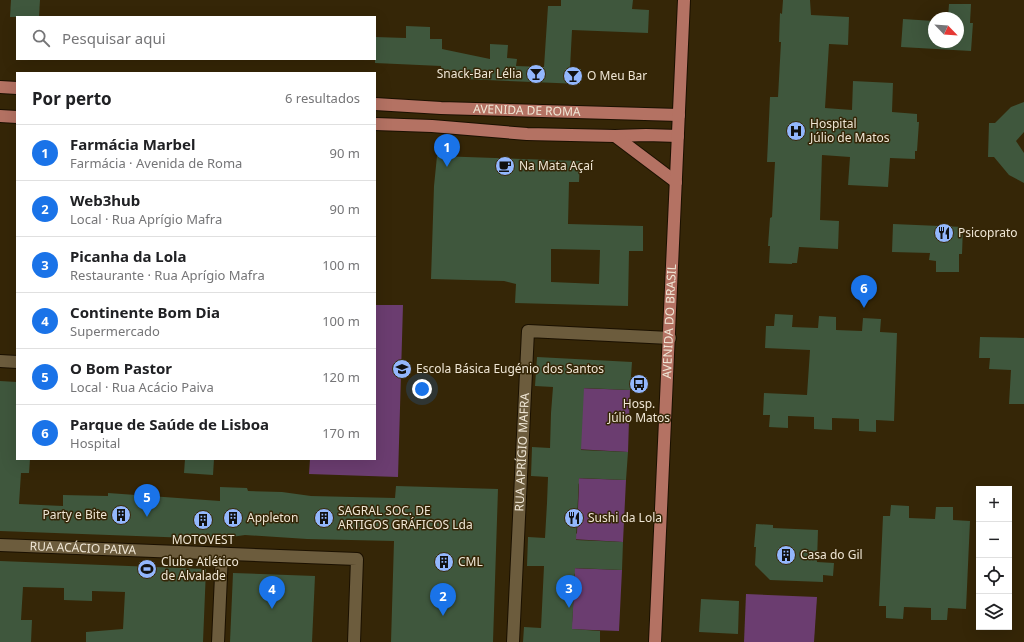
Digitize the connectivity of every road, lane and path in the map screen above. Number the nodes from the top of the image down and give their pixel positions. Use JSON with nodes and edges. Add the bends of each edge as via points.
{"nodes":[{"id":1,"x":684,"y":0,"type":"edge"},
{"id":2,"x":0,"y":87,"type":"edge"},
{"id":3,"x":16,"y":88,"type":"edge"},
{"id":4,"x":376,"y":104,"type":"edge"},
{"id":5,"x":0,"y":116,"type":"edge"},
{"id":6,"x":679,"y":116,"type":"junction"},
{"id":7,"x":16,"y":117,"type":"edge"},
{"id":8,"x":376,"y":124,"type":"edge"},
{"id":9,"x":615,"y":136,"type":"junction"},
{"id":10,"x":678,"y":136,"type":"junction"},
{"id":11,"x":676,"y":182,"type":"junction"},
{"id":12,"x":670,"y":338,"type":"junction"},
{"id":13,"x":0,"y":361,"type":"edge"},
{"id":14,"x":16,"y":362,"type":"edge"},
{"id":15,"x":0,"y":546,"type":"edge"},
{"id":16,"x":222,"y":554,"type":"junction"},
{"id":17,"x":218,"y":642,"type":"edge"},
{"id":18,"x":354,"y":642,"type":"edge"},
{"id":19,"x":513,"y":642,"type":"edge"},
{"id":20,"x":655,"y":642,"type":"edge"}],
"edges":[{"from":1,"to":6,"type":"main road","name":"AVENIDA DO BRASIL"},
{"from":2,"to":3,"type":"main road"},
{"from":4,"to":6,"type":"main road","name":"AVENIDA DE ROMA"},
{"from":5,"to":7,"type":"main road"},
{"from":6,"to":10,"type":"main road","name":"AVENIDA DO BRASIL"},
{"from":8,"to":9,"type":"main road","name":"AVENIDA DE ROMA","via":[[527,134]]},
{"from":9,"to":10,"type":"main road","name":"AVENIDA DE ROMA"},
{"from":9,"to":11,"type":"main road"},
{"from":10,"to":11,"type":"main road","name":"AVENIDA DO BRASIL"},
{"from":11,"to":12,"type":"main road","name":"AVENIDA DO BRASIL"},
{"from":12,"to":19,"type":"street","name":"RUA APRÍGIO MAFRA","via":[[528,331]]},
{"from":12,"to":20,"type":"main road","name":"AVENIDA DO BRASIL"},
{"from":13,"to":14,"type":"street"},
{"from":15,"to":16,"type":"street","name":"RUA ACÁCIO PAIVA"},
{"from":16,"to":17,"type":"street"},
{"from":16,"to":18,"type":"street","name":"RUA ACÁCIO PAIVA","via":[[357,559]]}]}
